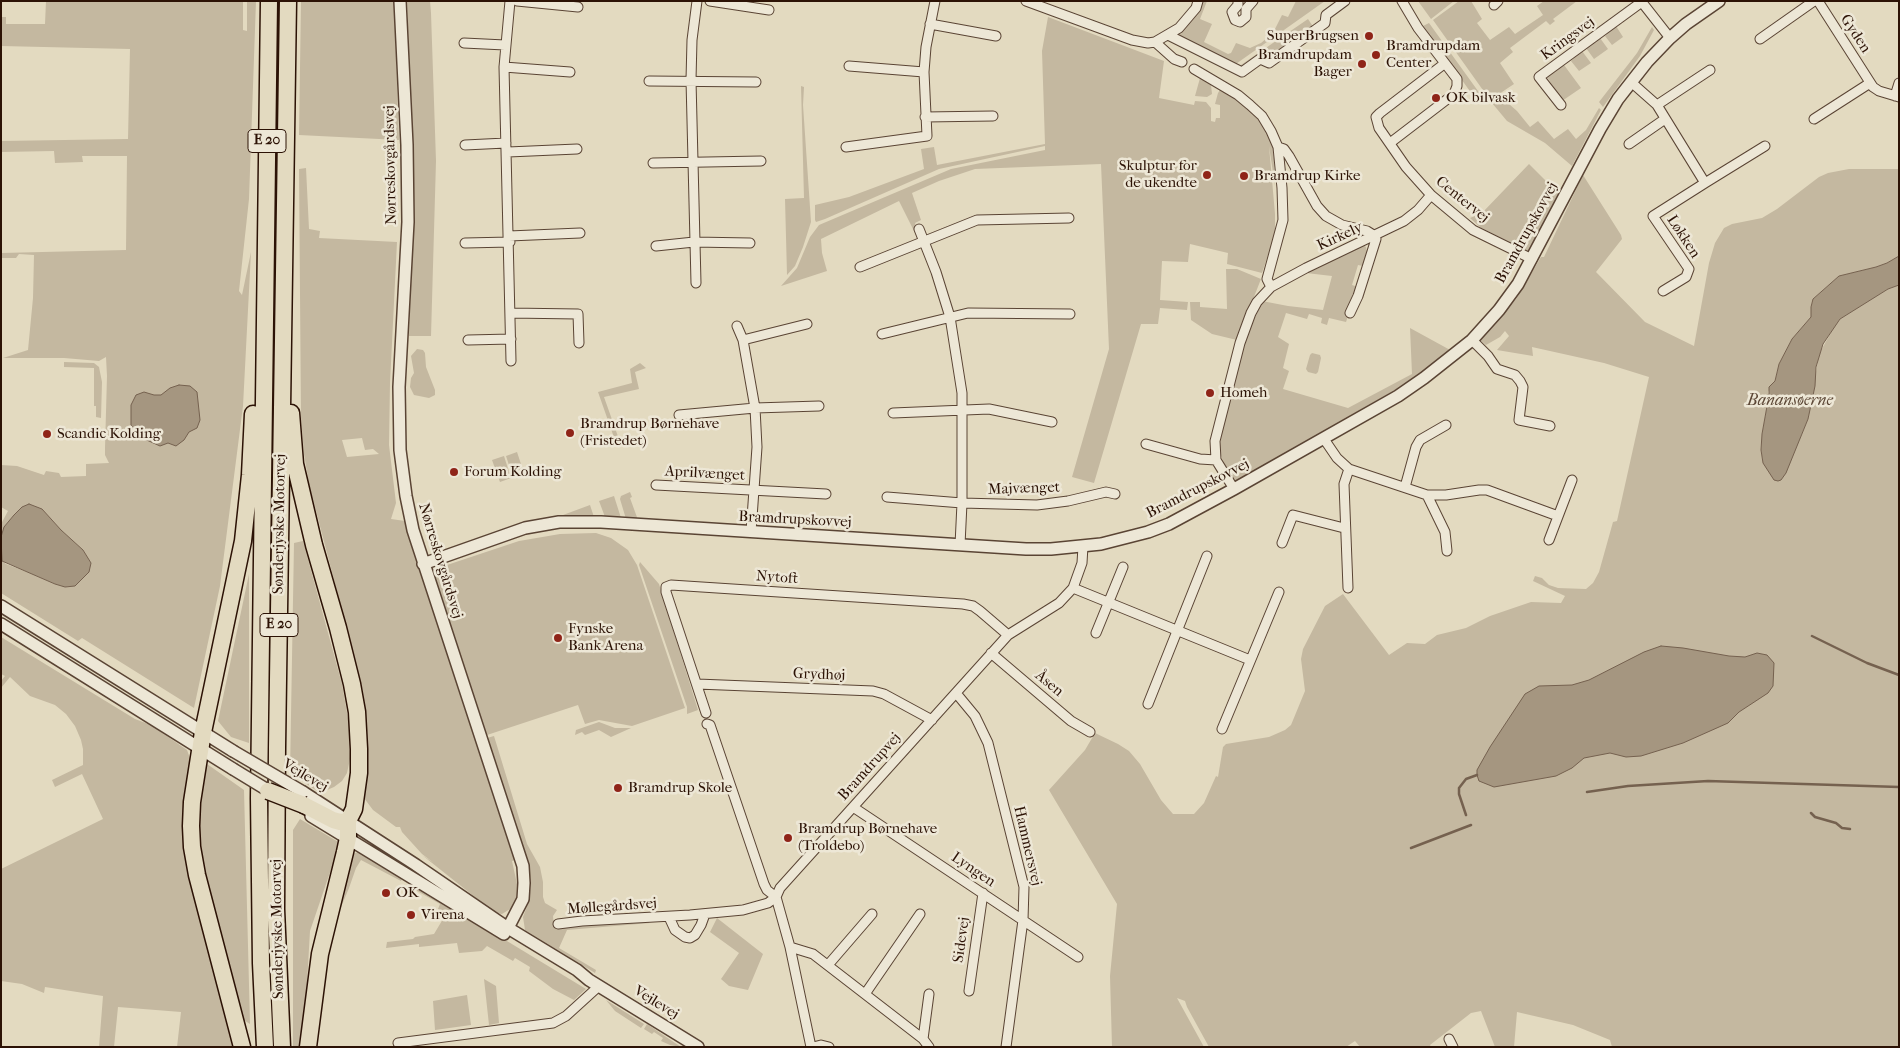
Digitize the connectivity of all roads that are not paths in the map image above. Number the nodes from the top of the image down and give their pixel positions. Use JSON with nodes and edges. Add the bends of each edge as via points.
{"nodes":[{"id":1,"x":269,"y":1,"type":"edge"},
{"id":2,"x":288,"y":1,"type":"edge"},
{"id":3,"x":400,"y":1,"type":"edge"},
{"id":4,"x":510,"y":1,"type":"edge"},
{"id":5,"x":517,"y":1,"type":"edge"},
{"id":6,"x":697,"y":1,"type":"edge"},
{"id":7,"x":710,"y":1,"type":"edge"},
{"id":8,"x":1026,"y":1,"type":"edge"},
{"id":9,"x":1198,"y":1,"type":"edge"},
{"id":10,"x":1253,"y":1,"type":"edge"},
{"id":11,"x":1345,"y":1,"type":"edge"},
{"id":12,"x":1402,"y":1,"type":"edge"},
{"id":13,"x":1719,"y":1,"type":"edge"},
{"id":14,"x":1814,"y":1,"type":"edge"},
{"id":15,"x":1818,"y":1,"type":"edge"},
{"id":16,"x":932,"y":2,"type":"edge"},
{"id":17,"x":1642,"y":2,"type":"edge"},
{"id":18,"x":1241,"y":5,"type":"edge"},
{"id":19,"x":578,"y":7,"type":"dead end"},
{"id":20,"x":769,"y":10,"type":"dead end"},
{"id":21,"x":930,"y":24,"type":"junction"},
{"id":22,"x":1168,"y":35,"type":"junction"},
{"id":23,"x":996,"y":36,"type":"dead end"},
{"id":24,"x":1670,"y":38,"type":"junction"},
{"id":25,"x":1760,"y":39,"type":"dead end"},
{"id":26,"x":1155,"y":42,"type":"junction"},
{"id":27,"x":464,"y":43,"type":"dead end"},
{"id":28,"x":505,"y":45,"type":"junction"},
{"id":29,"x":1182,"y":62,"type":"dead end"},
{"id":30,"x":1444,"y":64,"type":"junction"},
{"id":31,"x":849,"y":66,"type":"dead end"},
{"id":32,"x":504,"y":67,"type":"junction"},
{"id":33,"x":1194,"y":69,"type":"dead end"},
{"id":34,"x":1710,"y":70,"type":"dead end"},
{"id":35,"x":570,"y":72,"type":"dead end"},
{"id":36,"x":924,"y":72,"type":"junction"},
{"id":37,"x":691,"y":80,"type":"junction"},
{"id":38,"x":650,"y":81,"type":"dead end"},
{"id":39,"x":756,"y":82,"type":"dead end"},
{"id":40,"x":1630,"y":82,"type":"junction"},
{"id":41,"x":1870,"y":83,"type":"junction"},
{"id":42,"x":1899,"y":83,"type":"edge"},
{"id":43,"x":1897,"y":97,"type":"edge"},
{"id":44,"x":1561,"y":105,"type":"dead end"},
{"id":45,"x":1657,"y":105,"type":"junction"},
{"id":46,"x":993,"y":116,"type":"dead end"},
{"id":47,"x":925,"y":117,"type":"junction"},
{"id":48,"x":1665,"y":119,"type":"junction"},
{"id":49,"x":1814,"y":119,"type":"dead end"},
{"id":50,"x":1390,"y":144,"type":"junction"},
{"id":51,"x":1629,"y":144,"type":"dead end"},
{"id":52,"x":465,"y":145,"type":"dead end"},
{"id":53,"x":1765,"y":146,"type":"dead end"},
{"id":54,"x":507,"y":147,"type":"junction"},
{"id":55,"x":846,"y":147,"type":"dead end"},
{"id":56,"x":1278,"y":147,"type":"junction"},
{"id":57,"x":577,"y":149,"type":"dead end"},
{"id":58,"x":761,"y":161,"type":"dead end"},
{"id":59,"x":692,"y":162,"type":"junction"},
{"id":60,"x":653,"y":163,"type":"dead end"},
{"id":61,"x":1705,"y":183,"type":"junction"},
{"id":62,"x":1431,"y":195,"type":"junction"},
{"id":63,"x":285,"y":204,"type":"junction"},
{"id":64,"x":1069,"y":218,"type":"dead end"},
{"id":65,"x":919,"y":229,"type":"dead end"},
{"id":66,"x":580,"y":233,"type":"dead end"},
{"id":67,"x":1376,"y":236,"type":"junction"},
{"id":68,"x":509,"y":239,"type":"junction"},
{"id":69,"x":466,"y":242,"type":"dead end"},
{"id":70,"x":694,"y":242,"type":"junction"},
{"id":71,"x":925,"y":242,"type":"junction"},
{"id":72,"x":750,"y":243,"type":"dead end"},
{"id":73,"x":656,"y":246,"type":"dead end"},
{"id":74,"x":1532,"y":259,"type":"junction"},
{"id":75,"x":860,"y":267,"type":"dead end"},
{"id":76,"x":265,"y":280,"type":"junction"},
{"id":77,"x":696,"y":283,"type":"dead end"},
{"id":78,"x":1271,"y":288,"type":"junction"},
{"id":79,"x":1663,"y":291,"type":"dead end"},
{"id":80,"x":510,"y":313,"type":"junction"},
{"id":81,"x":1350,"y":313,"type":"dead end"},
{"id":82,"x":1070,"y":314,"type":"dead end"},
{"id":83,"x":950,"y":317,"type":"junction"},
{"id":84,"x":807,"y":324,"type":"dead end"},
{"id":85,"x":737,"y":326,"type":"dead end"},
{"id":86,"x":882,"y":334,"type":"dead end"},
{"id":87,"x":511,"y":339,"type":"junction"},
{"id":88,"x":468,"y":340,"type":"dead end"},
{"id":89,"x":743,"y":340,"type":"junction"},
{"id":90,"x":1472,"y":340,"type":"junction"},
{"id":91,"x":579,"y":343,"type":"dead end"},
{"id":92,"x":511,"y":361,"type":"dead end"},
{"id":93,"x":820,"y":406,"type":"dead end"},
{"id":94,"x":756,"y":408,"type":"junction"},
{"id":95,"x":963,"y":411,"type":"junction"},
{"id":96,"x":893,"y":413,"type":"dead end"},
{"id":97,"x":679,"y":415,"type":"dead end"},
{"id":98,"x":1052,"y":422,"type":"dead end"},
{"id":99,"x":1446,"y":425,"type":"dead end"},
{"id":100,"x":1550,"y":426,"type":"dead end"},
{"id":101,"x":1324,"y":439,"type":"junction"},
{"id":102,"x":1146,"y":444,"type":"dead end"},
{"id":103,"x":1216,"y":460,"type":"junction"},
{"id":104,"x":1349,"y":469,"type":"junction"},
{"id":105,"x":1572,"y":480,"type":"dead end"},
{"id":106,"x":656,"y":485,"type":"dead end"},
{"id":107,"x":1405,"y":487,"type":"junction"},
{"id":108,"x":753,"y":490,"type":"junction"},
{"id":109,"x":1234,"y":490,"type":"junction"},
{"id":110,"x":826,"y":494,"type":"dead end"},
{"id":111,"x":1116,"y":494,"type":"dead end"},
{"id":112,"x":1427,"y":495,"type":"junction"},
{"id":113,"x":887,"y":498,"type":"dead end"},
{"id":114,"x":962,"y":503,"type":"junction"},
{"id":115,"x":1558,"y":516,"type":"junction"},
{"id":116,"x":1344,"y":528,"type":"junction"},
{"id":117,"x":751,"y":532,"type":"junction"},
{"id":118,"x":1549,"y":540,"type":"dead end"},
{"id":119,"x":1282,"y":543,"type":"dead end"},
{"id":120,"x":960,"y":545,"type":"junction"},
{"id":121,"x":1083,"y":546,"type":"junction"},
{"id":122,"x":1447,"y":551,"type":"dead end"},
{"id":123,"x":1207,"y":556,"type":"dead end"},
{"id":124,"x":423,"y":564,"type":"junction"},
{"id":125,"x":1123,"y":566,"type":"dead end"},
{"id":126,"x":1073,"y":588,"type":"junction"},
{"id":127,"x":1348,"y":588,"type":"dead end"},
{"id":128,"x":1279,"y":592,"type":"dead end"},
{"id":129,"x":1109,"y":602,"type":"junction"},
{"id":130,"x":1,"y":606,"type":"edge"},
{"id":131,"x":1,"y":624,"type":"edge"},
{"id":132,"x":1177,"y":630,"type":"junction"},
{"id":133,"x":1096,"y":633,"type":"dead end"},
{"id":134,"x":1008,"y":635,"type":"junction"},
{"id":135,"x":992,"y":653,"type":"junction"},
{"id":136,"x":1250,"y":660,"type":"junction"},
{"id":137,"x":697,"y":684,"type":"junction"},
{"id":138,"x":956,"y":693,"type":"junction"},
{"id":139,"x":1148,"y":704,"type":"dead end"},
{"id":140,"x":706,"y":713,"type":"dead end"},
{"id":141,"x":932,"y":720,"type":"junction"},
{"id":142,"x":707,"y":724,"type":"dead end"},
{"id":143,"x":1222,"y":729,"type":"dead end"},
{"id":144,"x":1090,"y":732,"type":"dead end"},
{"id":145,"x":202,"y":740,"type":"junction"},
{"id":146,"x":268,"y":791,"type":"joint"},
{"id":147,"x":304,"y":803,"type":"junction"},
{"id":148,"x":853,"y":806,"type":"junction"},
{"id":149,"x":348,"y":829,"type":"junction"},
{"id":150,"x":983,"y":894,"type":"junction"},
{"id":151,"x":776,"y":897,"type":"junction"},
{"id":152,"x":704,"y":914,"type":"junction"},
{"id":153,"x":872,"y":914,"type":"dead end"},
{"id":154,"x":920,"y":914,"type":"dead end"},
{"id":155,"x":669,"y":917,"type":"junction"},
{"id":156,"x":1023,"y":920,"type":"junction"},
{"id":157,"x":558,"y":924,"type":"dead end"},
{"id":158,"x":507,"y":931,"type":"junction"},
{"id":159,"x":790,"y":947,"type":"junction"},
{"id":160,"x":1078,"y":957,"type":"dead end"},
{"id":161,"x":828,"y":965,"type":"junction"},
{"id":162,"x":594,"y":983,"type":"junction"},
{"id":163,"x":969,"y":991,"type":"dead end"},
{"id":164,"x":865,"y":994,"type":"junction"},
{"id":165,"x":929,"y":994,"type":"dead end"},
{"id":166,"x":923,"y":1039,"type":"junction"},
{"id":167,"x":398,"y":1043,"type":"dead end"},
{"id":168,"x":242,"y":1047,"type":"edge"},
{"id":169,"x":265,"y":1047,"type":"edge"},
{"id":170,"x":282,"y":1047,"type":"edge"},
{"id":171,"x":308,"y":1047,"type":"edge"},
{"id":172,"x":698,"y":1047,"type":"edge"},
{"id":173,"x":812,"y":1047,"type":"edge"},
{"id":174,"x":829,"y":1047,"type":"edge"},
{"id":175,"x":929,"y":1047,"type":"edge"},
{"id":176,"x":1006,"y":1047,"type":"edge"}],
"edges":[{"from":1,"to":76,"type":"highway","name":"Sønderjyske Motorvej","number":"E 20"},
{"from":2,"to":63,"type":"highway","name":"Sønderjyske Motorvej","number":"E 20"},
{"from":3,"to":124,"type":"street","name":"Nørreskovgårdsvej","via":[[408,222],[398,421],[406,496]]},
{"from":4,"to":28,"type":"street"},
{"from":5,"to":19,"type":"street"},
{"from":6,"to":37,"type":"street"},
{"from":7,"to":20,"type":"street"},
{"from":8,"to":26,"type":"street","via":[[1132,40]]},
{"from":9,"to":22,"type":"street","via":[[1188,18]]},
{"from":10,"to":18,"type":"street"},
{"from":11,"to":22,"type":"street","via":[[1326,15],[1325,24],[1269,63],[1260,59],[1242,72]]},
{"from":12,"to":30,"type":"street"},
{"from":13,"to":24,"type":"street","name":"Bramdrupskovvej"},
{"from":14,"to":25,"type":"street"},
{"from":15,"to":41,"type":"street","name":"Gyden"},
{"from":16,"to":21,"type":"street"},
{"from":17,"to":24,"type":"street","name":"Kringsvej"},
{"from":17,"to":44,"type":"street","name":"Kringsvej","via":[[1539,77]]},
{"from":21,"to":23,"type":"street"},
{"from":21,"to":36,"type":"street"},
{"from":22,"to":26,"type":"street"},
{"from":24,"to":40,"type":"street","name":"Bramdrupskovvej"},
{"from":26,"to":29,"type":"street"},
{"from":27,"to":28,"type":"street"},
{"from":28,"to":32,"type":"street"},
{"from":30,"to":50,"type":"street","via":[[1457,79],[1456,90]]},
{"from":30,"to":50,"type":"street","name":"Centervej","via":[[1376,117]]},
{"from":31,"to":36,"type":"street"},
{"from":32,"to":35,"type":"street"},
{"from":32,"to":54,"type":"street"},
{"from":33,"to":56,"type":"street","via":[[1250,105],[1267,124]]},
{"from":34,"to":45,"type":"street"},
{"from":36,"to":47,"type":"street"},
{"from":37,"to":38,"type":"street"},
{"from":37,"to":39,"type":"street"},
{"from":37,"to":59,"type":"street"},
{"from":40,"to":45,"type":"street"},
{"from":40,"to":74,"type":"street","name":"Bramdrupskovvej","via":[[1600,129]]},
{"from":41,"to":43,"type":"street","name":"Gyden","via":[[1879,91]]},
{"from":41,"to":49,"type":"street"},
{"from":42,"to":43,"type":"street","name":"Gyden"},
{"from":45,"to":48,"type":"street"},
{"from":46,"to":47,"type":"street"},
{"from":47,"to":55,"type":"street","via":[[927,136]]},
{"from":48,"to":51,"type":"street"},
{"from":48,"to":61,"type":"street"},
{"from":50,"to":62,"type":"street","name":"Centervej"},
{"from":52,"to":54,"type":"street"},
{"from":53,"to":61,"type":"street","name":"Løkken"},
{"from":54,"to":57,"type":"street"},
{"from":54,"to":68,"type":"street"},
{"from":56,"to":67,"type":"street","via":[[1289,156],[1326,216],[1342,226]]},
{"from":56,"to":78,"type":"street","via":[[1282,220],[1267,279]]},
{"from":58,"to":59,"type":"street"},
{"from":59,"to":60,"type":"street"},
{"from":59,"to":70,"type":"street"},
{"from":61,"to":79,"type":"street","name":"Løkken","via":[[1653,216],[1689,270],[1686,277]]},
{"from":62,"to":67,"type":"street","via":[[1404,221]]},
{"from":62,"to":74,"type":"street","name":"Centervej","via":[[1473,230]]},
{"from":63,"to":149,"type":"highway","via":[[292,253],[295,464],[352,684],[356,712],[359,773]]},
{"from":63,"to":170,"type":"highway","name":"Sønderjyske Motorvej","number":"E 20","via":[[276,909]]},
{"from":64,"to":71,"type":"street","via":[[977,220]]},
{"from":65,"to":71,"type":"street"},
{"from":66,"to":68,"type":"street"},
{"from":67,"to":78,"type":"street","name":"Kirkely"},
{"from":67,"to":81,"type":"street","name":"Kirkely"},
{"from":68,"to":69,"type":"street"},
{"from":68,"to":80,"type":"street"},
{"from":70,"to":72,"type":"street"},
{"from":70,"to":73,"type":"street"},
{"from":70,"to":77,"type":"street"},
{"from":71,"to":75,"type":"street"},
{"from":71,"to":83,"type":"street"},
{"from":74,"to":90,"type":"street","name":"Bramdrupskovvej","via":[[1500,310]]},
{"from":76,"to":145,"type":"highway","via":[[244,541]]},
{"from":76,"to":169,"type":"highway","name":"Sønderjyske Motorvej","number":"E 20","via":[[259,798]]},
{"from":78,"to":103,"type":"street","name":"Kirkely","via":[[1251,314],[1240,344],[1215,441]]},
{"from":80,"to":87,"type":"street"},
{"from":80,"to":91,"type":"street","via":[[578,314]]},
{"from":82,"to":83,"type":"street","via":[[968,313]]},
{"from":83,"to":86,"type":"street"},
{"from":83,"to":95,"type":"street"},
{"from":84,"to":89,"type":"street"},
{"from":85,"to":89,"type":"street","name":"Aprilvænget"},
{"from":87,"to":88,"type":"street"},
{"from":87,"to":92,"type":"street"},
{"from":89,"to":94,"type":"street","name":"Aprilvænget"},
{"from":90,"to":100,"type":"street","via":[[1497,369],[1515,375],[1520,381],[1523,388],[1519,420]]},
{"from":90,"to":101,"type":"street","name":"Bramdrupskovvej","via":[[1418,382]]},
{"from":93,"to":94,"type":"street"},
{"from":94,"to":97,"type":"street"},
{"from":94,"to":108,"type":"street","name":"Aprilvænget"},
{"from":95,"to":96,"type":"street"},
{"from":95,"to":98,"type":"street","via":[[989,409]]},
{"from":95,"to":114,"type":"street"},
{"from":99,"to":107,"type":"street","via":[[1420,440]]},
{"from":101,"to":104,"type":"street"},
{"from":101,"to":109,"type":"street","name":"Bramdrupskovvej"},
{"from":102,"to":103,"type":"street","via":[[1200,459]]},
{"from":103,"to":109,"type":"street"},
{"from":104,"to":107,"type":"street"},
{"from":104,"to":116,"type":"street","via":[[1344,484]]},
{"from":105,"to":115,"type":"street"},
{"from":106,"to":108,"type":"street","name":"Aprilvænget"},
{"from":107,"to":112,"type":"street"},
{"from":108,"to":110,"type":"street","name":"Aprilvænget"},
{"from":108,"to":117,"type":"street","name":"Aprilvænget"},
{"from":109,"to":121,"type":"street","name":"Bramdrupskovvej","via":[[1160,528],[1124,539]]},
{"from":111,"to":114,"type":"street","name":"Majvænget","via":[[1106,492],[1038,505]]},
{"from":112,"to":115,"type":"street","via":[[1488,490]]},
{"from":112,"to":122,"type":"street","via":[[1445,532]]},
{"from":113,"to":114,"type":"street","name":"Majvænget"},
{"from":114,"to":120,"type":"street"},
{"from":115,"to":118,"type":"street"},
{"from":116,"to":119,"type":"street","via":[[1293,515]]},
{"from":116,"to":127,"type":"street"},
{"from":117,"to":120,"type":"street","name":"Bramdrupskovvej"},
{"from":117,"to":124,"type":"street","name":"Bramdrupskovvej","via":[[559,522],[525,528]]},
{"from":120,"to":121,"type":"street","name":"Bramdrupskovvej","via":[[1026,549]]},
{"from":121,"to":126,"type":"street","name":"Bramdrupvej","via":[[1082,563]]},
{"from":123,"to":132,"type":"street"},
{"from":124,"to":158,"type":"street","name":"Nørreskovgårdsvej","via":[[523,866],[522,899]]},
{"from":125,"to":129,"type":"street"},
{"from":126,"to":129,"type":"street"},
{"from":126,"to":134,"type":"street","name":"Bramdrupvej","via":[[1059,603]]},
{"from":128,"to":136,"type":"street"},
{"from":129,"to":132,"type":"street"},
{"from":129,"to":133,"type":"street"},
{"from":130,"to":145,"type":"street","name":"Vejlevej"},
{"from":131,"to":145,"type":"street","name":"Vejlevej"},
{"from":132,"to":136,"type":"street"},
{"from":132,"to":139,"type":"street"},
{"from":134,"to":135,"type":"street","name":"Bramdrupvej"},
{"from":134,"to":137,"type":"street","name":"Nytoft","via":[[973,606],[963,604],[671,585],[666,587],[666,592]]},
{"from":135,"to":138,"type":"street","name":"Bramdrupvej"},
{"from":135,"to":144,"type":"street","name":"Åsen","via":[[1071,721]]},
{"from":136,"to":143,"type":"street"},
{"from":137,"to":140,"type":"street","name":"Nytoft"},
{"from":137,"to":141,"type":"street","name":"Grydhøj","via":[[873,691]]},
{"from":138,"to":141,"type":"street","name":"Bramdrupvej"},
{"from":138,"to":156,"type":"street","name":"Hammersvej","via":[[976,716],[988,743],[1022,874]]},
{"from":141,"to":148,"type":"street","name":"Bramdrupvej"},
{"from":142,"to":151,"type":"street","via":[[764,884]]},
{"from":145,"to":146,"type":"street","name":"Vejlevej","bridge":true,"via":[[233,768]]},
{"from":145,"to":147,"type":"street","name":"Vejlevej","bridge":true,"via":[[234,751]]},
{"from":145,"to":168,"type":"highway","via":[[192,802],[192,847]]},
{"from":146,"to":147,"type":"highway","bridge":true},
{"from":147,"to":149,"type":"highway"},
{"from":148,"to":150,"type":"street","name":"Lyngen"},
{"from":148,"to":151,"type":"street","name":"Bramdrupvej","via":[[786,880]]},
{"from":149,"to":158,"type":"street","name":"Vejlevej"},
{"from":149,"to":158,"type":"street","name":"Vejlevej","via":[[400,854]]},
{"from":149,"to":171,"type":"highway","via":[[320,954]]},
{"from":150,"to":156,"type":"street","name":"Lyngen"},
{"from":150,"to":163,"type":"street","name":"Sidevej"},
{"from":151,"to":152,"type":"street","name":"Møllegårdsvej","via":[[753,908]]},
{"from":151,"to":159,"type":"street"},
{"from":152,"to":155,"type":"street","name":"Møllegårdsvej"},
{"from":152,"to":155,"type":"street","name":"Møllegårdsvej","via":[[695,935],[690,938],[675,930]]},
{"from":153,"to":161,"type":"street"},
{"from":154,"to":164,"type":"street"},
{"from":155,"to":157,"type":"street","name":"Møllegårdsvej"},
{"from":156,"to":160,"type":"street","name":"Lyngen"},
{"from":156,"to":176,"type":"street","name":"Hammersvej"},
{"from":158,"to":162,"type":"street","name":"Vejlevej"},
{"from":159,"to":161,"type":"street","via":[[813,954]]},
{"from":159,"to":173,"type":"street"},
{"from":161,"to":164,"type":"street"},
{"from":162,"to":167,"type":"street","via":[[566,1016],[553,1023]]},
{"from":162,"to":172,"type":"street","name":"Vejlevej"},
{"from":164,"to":166,"type":"street"},
{"from":165,"to":166,"type":"street"},
{"from":166,"to":175,"type":"street"},
{"from":173,"to":174,"type":"street"}]}
